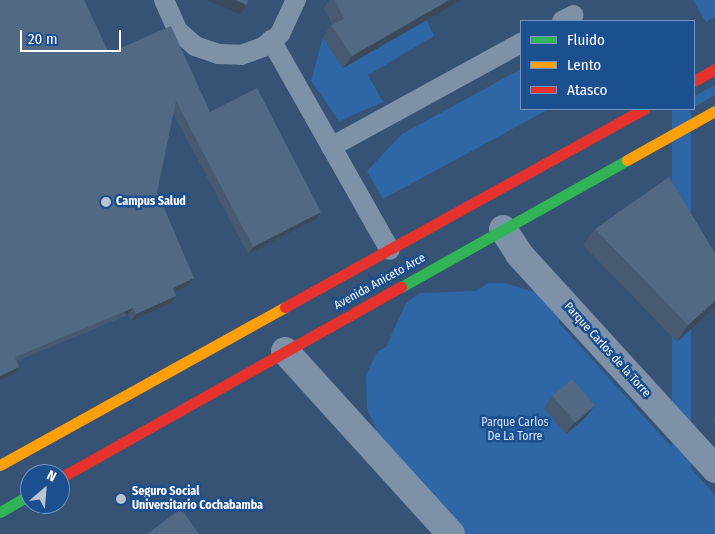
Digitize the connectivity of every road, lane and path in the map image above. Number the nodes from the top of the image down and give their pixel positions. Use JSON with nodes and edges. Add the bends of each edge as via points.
{"nodes":[{"id":1,"x":164,"y":0,"type":"edge"},
{"id":2,"x":296,"y":0,"type":"edge"},
{"id":3,"x":271,"y":40,"type":"junction"},
{"id":4,"x":520,"y":44,"type":"edge"},
{"id":5,"x":715,"y":69,"type":"edge"},
{"id":6,"x":695,"y":80,"type":"edge"},
{"id":7,"x":642,"y":110,"type":"edge"},
{"id":8,"x":715,"y":111,"type":"edge"},
{"id":9,"x":331,"y":147,"type":"junction"},
{"id":10,"x":503,"y":229,"type":"junction"},
{"id":11,"x":390,"y":250,"type":"junction"},
{"id":12,"x":285,"y":351,"type":"junction"},
{"id":13,"x":0,"y":465,"type":"edge"},
{"id":14,"x":715,"y":469,"type":"edge"},
{"id":15,"x":70,"y":472,"type":"edge"},
{"id":16,"x":20,"y":501,"type":"edge"},
{"id":17,"x":0,"y":512,"type":"edge"},
{"id":18,"x":451,"y":534,"type":"edge"}],
"edges":[{"from":1,"to":3,"type":"lane","via":[[178,30],[195,46],[218,54],[241,55]]},
{"from":2,"to":3,"type":"lane","via":[[292,16]]},
{"from":3,"to":9,"type":"lane"},
{"from":4,"to":9,"type":"lane"},
{"from":5,"to":6,"type":"main road"},
{"from":7,"to":11,"type":"main road","name":"Avenida Aniceto Arce"},
{"from":8,"to":10,"type":"main road","name":"Avenida Aniceto Arce"},
{"from":9,"to":11,"type":"lane"},
{"from":10,"to":12,"type":"main road","name":"Avenida Aniceto Arce"},
{"from":10,"to":14,"type":"street","name":"Parque Carlos de la Torre","via":[[519,254]]},
{"from":11,"to":13,"type":"main road","name":"Avenida Aniceto Arce"},
{"from":12,"to":15,"type":"main road","name":"Avenida Aniceto Arce"},
{"from":12,"to":18,"type":"street"},
{"from":16,"to":17,"type":"main road"}]}
